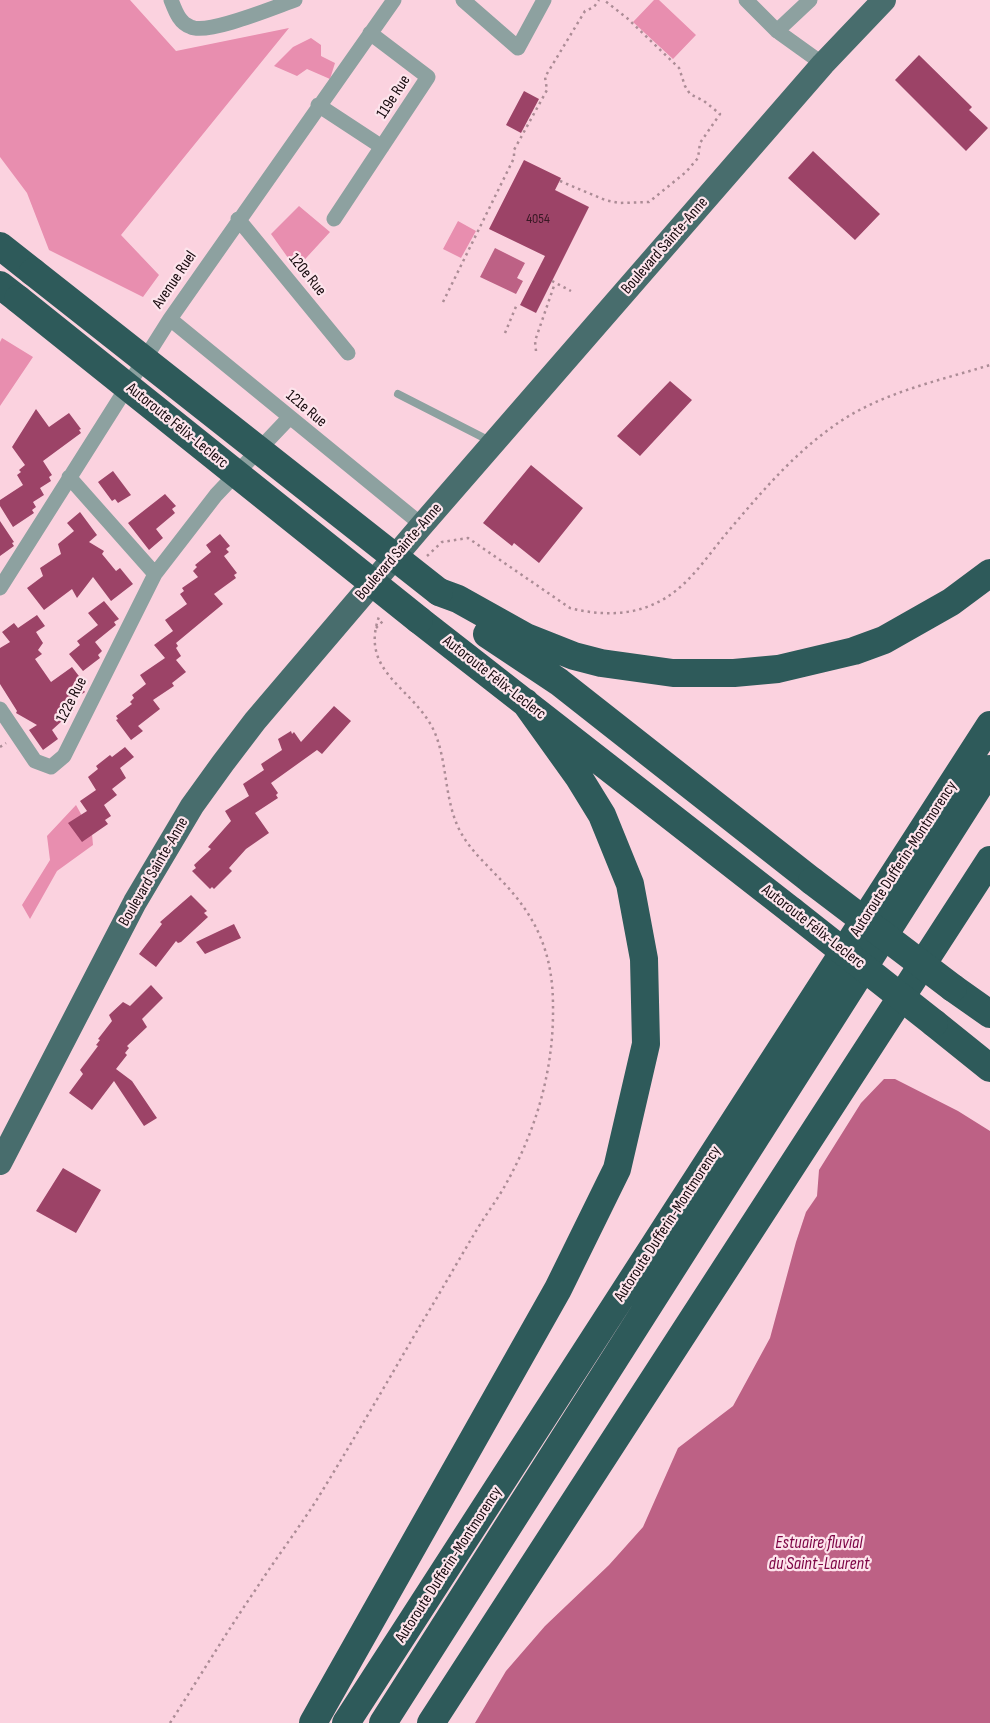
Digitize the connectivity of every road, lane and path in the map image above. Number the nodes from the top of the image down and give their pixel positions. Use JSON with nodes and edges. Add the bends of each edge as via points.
{"nodes":[{"id":1,"x":171,"y":0,"type":"edge"},
{"id":2,"x":295,"y":0,"type":"edge"},
{"id":3,"x":464,"y":0,"type":"edge"},
{"id":4,"x":544,"y":0,"type":"edge"},
{"id":5,"x":599,"y":0,"type":"edge"},
{"id":6,"x":604,"y":0,"type":"edge"},
{"id":7,"x":746,"y":0,"type":"edge"},
{"id":8,"x":810,"y":0,"type":"edge"},
{"id":9,"x":884,"y":0,"type":"edge"},
{"id":10,"x":390,"y":2,"type":"edge"},
{"id":11,"x":777,"y":31,"type":"junction"},
{"id":12,"x":370,"y":33,"type":"junction"},
{"id":13,"x":823,"y":64,"type":"junction"},
{"id":14,"x":318,"y":105,"type":"junction"},
{"id":15,"x":382,"y":147,"type":"junction"},
{"id":16,"x":560,"y":181,"type":"dead end"},
{"id":17,"x":238,"y":219,"type":"junction"},
{"id":18,"x":334,"y":219,"type":"dead end"},
{"id":19,"x":0,"y":246,"type":"edge"},
{"id":20,"x":552,"y":281,"type":"dead end"},
{"id":21,"x":556,"y":283,"type":"junction"},
{"id":22,"x":571,"y":291,"type":"dead end"},
{"id":23,"x":9,"y":292,"type":"edge"},
{"id":24,"x":443,"y":302,"type":"dead end"},
{"id":25,"x":517,"y":304,"type":"dead end"},
{"id":26,"x":170,"y":319,"type":"junction"},
{"id":27,"x":505,"y":333,"type":"dead end"},
{"id":28,"x":536,"y":351,"type":"dead end"},
{"id":29,"x":348,"y":353,"type":"dead end"},
{"id":30,"x":990,"y":364,"type":"edge"},
{"id":31,"x":398,"y":394,"type":"dead end"},
{"id":32,"x":290,"y":418,"type":"junction"},
{"id":33,"x":494,"y":443,"type":"junction"},
{"id":34,"x":69,"y":477,"type":"junction"},
{"id":35,"x":422,"y":525,"type":"junction"},
{"id":36,"x":427,"y":556,"type":"dead end"},
{"id":37,"x":990,"y":573,"type":"edge"},
{"id":38,"x":155,"y":574,"type":"junction"},
{"id":39,"x":0,"y":588,"type":"edge"},
{"id":40,"x":439,"y":592,"type":"junction"},
{"id":41,"x":375,"y":629,"type":"dead end"},
{"id":42,"x":525,"y":702,"type":"junction"},
{"id":43,"x":0,"y":709,"type":"edge"},
{"id":44,"x":990,"y":725,"type":"edge"},
{"id":45,"x":990,"y":769,"type":"edge"},
{"id":46,"x":990,"y":860,"type":"edge"},
{"id":47,"x":990,"y":1014,"type":"edge"},
{"id":48,"x":990,"y":1068,"type":"edge"},
{"id":49,"x":0,"y":1163,"type":"edge"},
{"id":50,"x":170,"y":1723,"type":"edge"},
{"id":51,"x":313,"y":1723,"type":"edge"},
{"id":52,"x":346,"y":1723,"type":"edge"},
{"id":53,"x":383,"y":1723,"type":"edge"},
{"id":54,"x":430,"y":1723,"type":"edge"}],
"edges":[{"from":1,"to":2,"type":"street","via":[[177,16],[191,28],[211,28]]},
{"from":3,"to":4,"type":"street","via":[[518,48]]},
{"from":5,"to":24,"type":"path","via":[[585,11],[545,77],[547,90],[514,150],[514,158]]},
{"from":6,"to":16,"type":"path","via":[[679,68],[690,94],[720,114],[700,143],[698,158],[649,202],[604,200]]},
{"from":7,"to":11,"type":"street"},
{"from":8,"to":11,"type":"street"},
{"from":9,"to":13,"type":"main road","name":"Boulevard Sainte-Anne"},
{"from":10,"to":12,"type":"street","name":"Avenue Ruel"},
{"from":11,"to":13,"type":"street"},
{"from":12,"to":14,"type":"street","name":"Avenue Ruel"},
{"from":12,"to":15,"type":"street","name":"119e Rue","via":[[428,78]]},
{"from":13,"to":33,"type":"main road","name":"Boulevard Sainte-Anne"},
{"from":14,"to":15,"type":"street","name":"119e Rue"},
{"from":14,"to":17,"type":"street","name":"Avenue Ruel"},
{"from":15,"to":18,"type":"street","name":"119e Rue"},
{"from":17,"to":26,"type":"street","name":"Avenue Ruel"},
{"from":17,"to":29,"type":"street","name":"120e Rue"},
{"from":19,"to":40,"type":"highway","name":"Autoroute Félix-Leclerc","bridge":true},
{"from":20,"to":21,"type":"path"},
{"from":21,"to":22,"type":"path"},
{"from":21,"to":28,"type":"path","via":[[535,341]]},
{"from":23,"to":42,"type":"highway","name":"Autoroute Félix-Leclerc","bridge":true},
{"from":25,"to":27,"type":"path"},
{"from":26,"to":32,"type":"street","name":"121e Rue"},
{"from":26,"to":34,"type":"street","name":"Avenue Ruel"},
{"from":30,"to":36,"type":"path","via":[[877,401],[837,423],[784,468],[693,574],[662,600],[644,608],[608,614],[570,608],[468,538],[442,542]]},
{"from":31,"to":33,"type":"lane"},
{"from":32,"to":35,"type":"street","name":"121e Rue"},
{"from":32,"to":38,"type":"street","name":"122e Rue","via":[[216,495]]},
{"from":33,"to":35,"type":"main road","name":"Boulevard Sainte-Anne"},
{"from":34,"to":38,"type":"street"},
{"from":34,"to":39,"type":"street","name":"Avenue Ruel"},
{"from":35,"to":49,"type":"main road","name":"Boulevard Sainte-Anne","via":[[255,721],[192,806],[135,902]]},
{"from":37,"to":40,"type":"highway","via":[[951,602],[884,640],[854,652],[778,669],[734,674],[673,673],[574,656],[526,637],[458,599]]},
{"from":38,"to":43,"type":"street","name":"122e Rue","via":[[64,756],[51,767],[35,761]]},
{"from":40,"to":47,"type":"highway","bridge":true,"via":[[481,630],[559,682],[812,881]]},
{"from":41,"to":50,"type":"path","via":[[374,645],[383,669],[420,709],[434,732],[448,797],[460,831],[475,853],[517,896],[539,932],[552,979],[553,1035],[549,1065],[534,1126],[506,1185],[323,1489]]},
{"from":42,"to":48,"type":"highway","name":"Autoroute Félix-Leclerc","bridge":true},
{"from":42,"to":51,"type":"highway","via":[[602,815],[630,884],[644,959],[646,1044],[617,1169],[558,1289]]},
{"from":44,"to":52,"type":"highway","name":"Autoroute Dufferin-Montmorency"},
{"from":45,"to":53,"type":"highway","name":"Autoroute Dufferin-Montmorency"},
{"from":46,"to":54,"type":"highway"}]}
